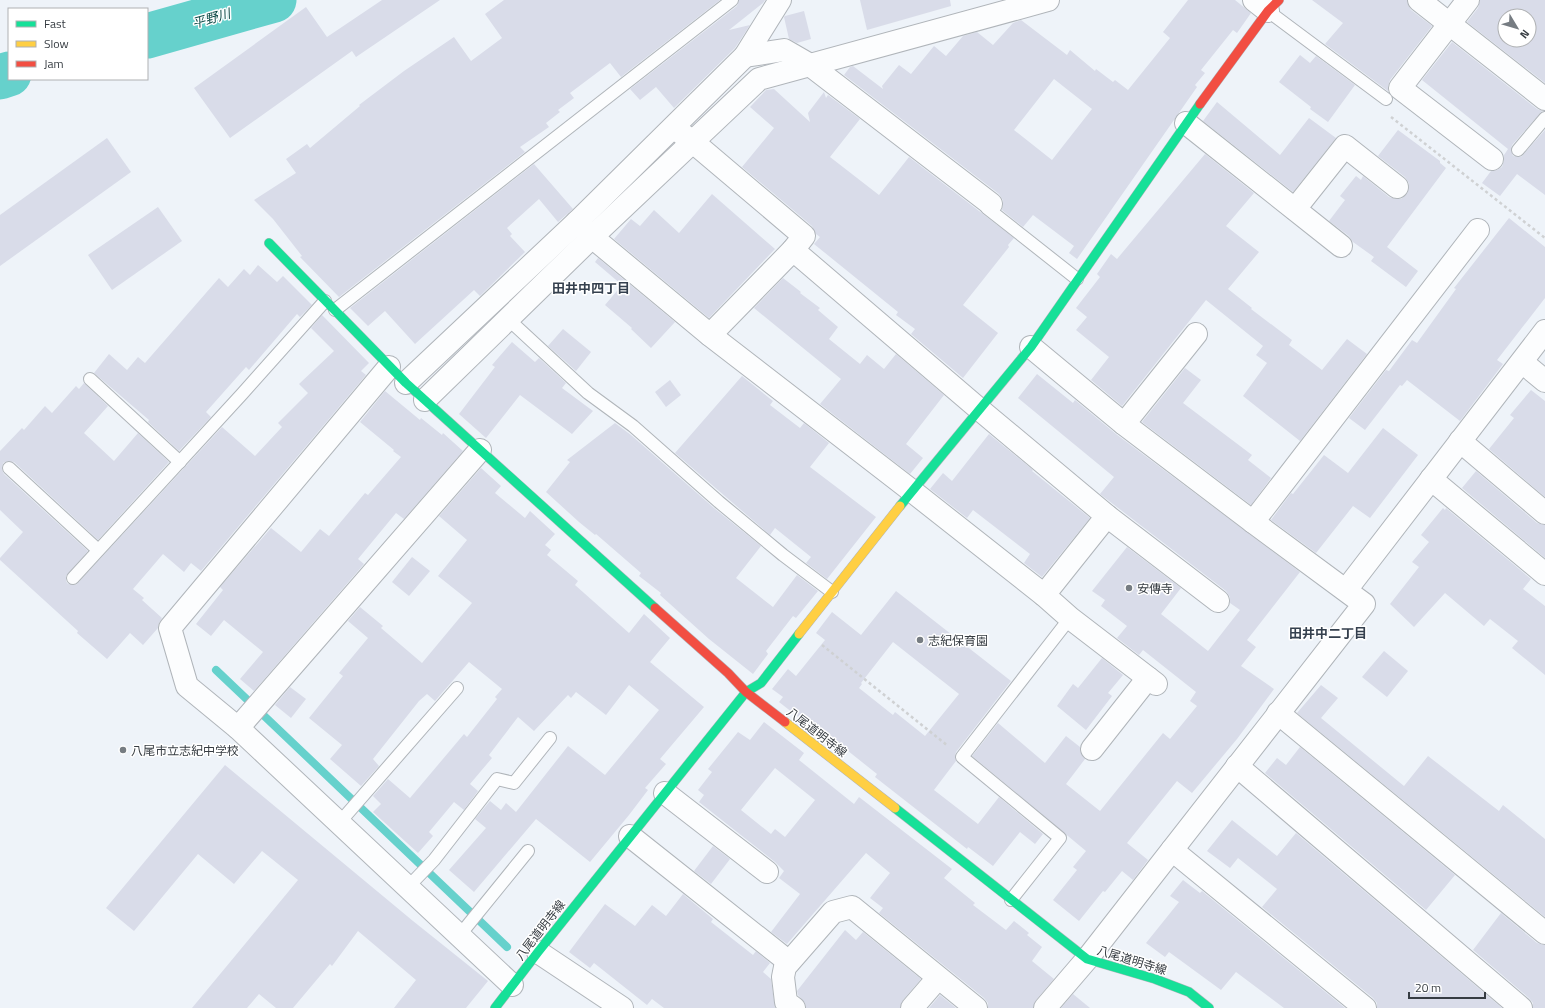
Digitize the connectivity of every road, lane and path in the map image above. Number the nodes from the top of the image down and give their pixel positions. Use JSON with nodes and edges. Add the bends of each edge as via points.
{"nodes":[{"id":1,"x":732,"y":0,"type":"edge"},
{"id":2,"x":780,"y":0,"type":"edge"},
{"id":3,"x":1048,"y":0,"type":"edge"},
{"id":4,"x":1419,"y":0,"type":"edge"},
{"id":5,"x":1468,"y":0,"type":"edge"},
{"id":6,"x":1267,"y":4,"type":"edge"},
{"id":7,"x":1449,"y":24,"type":"junction"},
{"id":8,"x":745,"y":56,"type":"junction"},
{"id":9,"x":810,"y":65,"type":"junction"},
{"id":10,"x":1545,"y":98,"type":"edge"},
{"id":11,"x":1386,"y":99,"type":"joint"},
{"id":12,"x":1545,"y":118,"type":"edge"},
{"id":13,"x":1186,"y":124,"type":"junction"},
{"id":14,"x":673,"y":128,"type":"junction"},
{"id":15,"x":693,"y":142,"type":"junction"},
{"id":16,"x":1518,"y":150,"type":"dead end"},
{"id":17,"x":1492,"y":159,"type":"dead end"},
{"id":18,"x":1398,"y":187,"type":"dead end"},
{"id":19,"x":991,"y":204,"type":"joint"},
{"id":20,"x":1295,"y":209,"type":"junction"},
{"id":21,"x":584,"y":230,"type":"junction"},
{"id":22,"x":1478,"y":230,"type":"dead end"},
{"id":23,"x":1545,"y":238,"type":"edge"},
{"id":24,"x":269,"y":243,"type":"dead end"},
{"id":25,"x":1341,"y":246,"type":"dead end"},
{"id":26,"x":793,"y":250,"type":"junction"},
{"id":27,"x":1078,"y":279,"type":"junction"},
{"id":28,"x":503,"y":292,"type":"junction"},
{"id":29,"x":535,"y":292,"type":"junction"},
{"id":30,"x":325,"y":301,"type":"junction"},
{"id":31,"x":485,"y":309,"type":"junction"},
{"id":32,"x":335,"y":310,"type":"junction"},
{"id":33,"x":505,"y":322,"type":"junction"},
{"id":34,"x":1545,"y":332,"type":"edge"},
{"id":35,"x":1196,"y":334,"type":"dead end"},
{"id":36,"x":710,"y":335,"type":"junction"},
{"id":37,"x":1031,"y":347,"type":"junction"},
{"id":38,"x":1522,"y":362,"type":"junction"},
{"id":39,"x":389,"y":367,"type":"junction"},
{"id":40,"x":90,"y":379,"type":"dead end"},
{"id":41,"x":1545,"y":381,"type":"edge"},
{"id":42,"x":406,"y":383,"type":"junction"},
{"id":43,"x":425,"y":400,"type":"junction"},
{"id":44,"x":979,"y":409,"type":"junction"},
{"id":45,"x":1124,"y":424,"type":"junction"},
{"id":46,"x":1460,"y":441,"type":"junction"},
{"id":47,"x":480,"y":450,"type":"junction"},
{"id":48,"x":180,"y":462,"type":"junction"},
{"id":49,"x":9,"y":468,"type":"dead end"},
{"id":50,"x":1431,"y":479,"type":"junction"},
{"id":51,"x":912,"y":491,"type":"junction"},
{"id":52,"x":1545,"y":513,"type":"edge"},
{"id":53,"x":1107,"y":516,"type":"junction"},
{"id":54,"x":1253,"y":522,"type":"junction"},
{"id":55,"x":98,"y":550,"type":"junction"},
{"id":56,"x":1545,"y":574,"type":"edge"},
{"id":57,"x":73,"y":578,"type":"dead end"},
{"id":58,"x":1346,"y":590,"type":"junction"},
{"id":59,"x":832,"y":592,"type":"junction"},
{"id":60,"x":1044,"y":595,"type":"junction"},
{"id":61,"x":1218,"y":601,"type":"dead end"},
{"id":62,"x":1070,"y":618,"type":"junction"},
{"id":63,"x":803,"y":629,"type":"junction"},
{"id":64,"x":456,"y":688,"type":"dead end"},
{"id":65,"x":746,"y":692,"type":"junction"},
{"id":66,"x":1278,"y":713,"type":"junction"},
{"id":67,"x":238,"y":728,"type":"junction"},
{"id":68,"x":550,"y":738,"type":"dead end"},
{"id":69,"x":1092,"y":750,"type":"dead end"},
{"id":70,"x":962,"y":757,"type":"junction"},
{"id":71,"x":1237,"y":766,"type":"junction"},
{"id":72,"x":665,"y":793,"type":"junction"},
{"id":73,"x":345,"y":816,"type":"junction"},
{"id":74,"x":630,"y":836,"type":"junction"},
{"id":75,"x":1172,"y":850,"type":"junction"},
{"id":76,"x":528,"y":851,"type":"dead end"},
{"id":77,"x":767,"y":872,"type":"dead end"},
{"id":78,"x":413,"y":882,"type":"junction"},
{"id":79,"x":1011,"y":900,"type":"junction"},
{"id":80,"x":464,"y":930,"type":"junction"},
{"id":81,"x":1545,"y":933,"type":"edge"},
{"id":82,"x":538,"y":952,"type":"junction"},
{"id":83,"x":1087,"y":959,"type":"junction"},
{"id":84,"x":789,"y":962,"type":"junction"},
{"id":85,"x":938,"y":978,"type":"junction"},
{"id":86,"x":512,"y":986,"type":"junction"},
{"id":87,"x":495,"y":1008,"type":"edge"},
{"id":88,"x":622,"y":1008,"type":"edge"},
{"id":89,"x":794,"y":1008,"type":"edge"},
{"id":90,"x":912,"y":1008,"type":"edge"},
{"id":91,"x":976,"y":1008,"type":"edge"},
{"id":92,"x":1045,"y":1008,"type":"edge"},
{"id":93,"x":1208,"y":1008,"type":"edge"},
{"id":94,"x":1365,"y":1008,"type":"edge"},
{"id":95,"x":1521,"y":1008,"type":"edge"}],
"edges":[{"from":1,"to":32,"type":"lane"},
{"from":2,"to":8,"type":"street"},
{"from":3,"to":9,"type":"street"},
{"from":4,"to":7,"type":"street"},
{"from":5,"to":7,"type":"street"},
{"from":6,"to":11,"type":"lane"},
{"from":6,"to":13,"type":"street"},
{"from":7,"to":10,"type":"street"},
{"from":7,"to":17,"type":"street","via":[[1400,88]]},
{"from":8,"to":9,"type":"street","via":[[784,50]]},
{"from":8,"to":14,"type":"street"},
{"from":9,"to":15,"type":"street","via":[[759,79]]},
{"from":9,"to":19,"type":"street"},
{"from":11,"to":23,"type":"path","via":[[1378,106]]},
{"from":12,"to":16,"type":"lane"},
{"from":13,"to":20,"type":"street"},
{"from":13,"to":27,"type":"street"},
{"from":14,"to":15,"type":"street"},
{"from":14,"to":21,"type":"street"},
{"from":15,"to":21,"type":"street"},
{"from":15,"to":26,"type":"street","via":[[804,236]]},
{"from":18,"to":20,"type":"street","via":[[1346,146]]},
{"from":19,"to":27,"type":"lane","via":[[987,208]]},
{"from":20,"to":25,"type":"street"},
{"from":21,"to":28,"type":"street"},
{"from":21,"to":29,"type":"street"},
{"from":21,"to":36,"type":"street"},
{"from":22,"to":54,"type":"street"},
{"from":24,"to":30,"type":"street"},
{"from":26,"to":36,"type":"street"},
{"from":26,"to":44,"type":"street"},
{"from":27,"to":37,"type":"street"},
{"from":28,"to":29,"type":"street"},
{"from":28,"to":31,"type":"street"},
{"from":29,"to":33,"type":"street"},
{"from":30,"to":32,"type":"street"},
{"from":30,"to":48,"type":"lane"},
{"from":31,"to":33,"type":"street"},
{"from":31,"to":42,"type":"street"},
{"from":32,"to":39,"type":"street"},
{"from":33,"to":43,"type":"street"},
{"from":33,"to":59,"type":"lane","via":[[588,393],[633,426],[783,555]]},
{"from":34,"to":38,"type":"street"},
{"from":35,"to":45,"type":"street"},
{"from":36,"to":51,"type":"street"},
{"from":37,"to":44,"type":"street"},
{"from":37,"to":45,"type":"street"},
{"from":38,"to":41,"type":"street"},
{"from":38,"to":46,"type":"street"},
{"from":39,"to":42,"type":"street"},
{"from":39,"to":67,"type":"street","via":[[170,628],[187,686]]},
{"from":40,"to":48,"type":"lane"},
{"from":42,"to":43,"type":"street"},
{"from":43,"to":47,"type":"street"},
{"from":44,"to":51,"type":"street"},
{"from":44,"to":53,"type":"street"},
{"from":45,"to":54,"type":"street"},
{"from":46,"to":50,"type":"street"},
{"from":46,"to":52,"type":"street"},
{"from":47,"to":65,"type":"street"},
{"from":47,"to":67,"type":"street"},
{"from":48,"to":55,"type":"lane"},
{"from":49,"to":55,"type":"lane"},
{"from":50,"to":56,"type":"street"},
{"from":50,"to":58,"type":"street"},
{"from":51,"to":59,"type":"street"},
{"from":51,"to":60,"type":"street"},
{"from":53,"to":60,"type":"street"},
{"from":53,"to":61,"type":"street"},
{"from":54,"to":58,"type":"street"},
{"from":55,"to":57,"type":"lane"},
{"from":58,"to":66,"type":"street","via":[[1364,604]]},
{"from":59,"to":63,"type":"street"},
{"from":60,"to":62,"type":"street"},
{"from":62,"to":69,"type":"street","via":[[1152,681]]},
{"from":62,"to":70,"type":"lane"},
{"from":63,"to":65,"type":"street","via":[[760,683]]},
{"from":63,"to":70,"type":"path"},
{"from":64,"to":73,"type":"lane"},
{"from":65,"to":72,"type":"street","name":"八尾道明寺線"},
{"from":65,"to":79,"type":"street","name":"八尾道明寺線"},
{"from":66,"to":71,"type":"street"},
{"from":66,"to":81,"type":"street"},
{"from":67,"to":73,"type":"street"},
{"from":68,"to":78,"type":"lane","via":[[514,783],[497,779],[434,860]]},
{"from":70,"to":79,"type":"lane","via":[[1060,838]]},
{"from":71,"to":75,"type":"street"},
{"from":71,"to":95,"type":"street"},
{"from":72,"to":74,"type":"street","name":"八尾道明寺線"},
{"from":72,"to":77,"type":"street"},
{"from":73,"to":78,"type":"street"},
{"from":74,"to":82,"type":"street","name":"八尾道明寺線"},
{"from":74,"to":84,"type":"street"},
{"from":75,"to":83,"type":"street"},
{"from":75,"to":94,"type":"street"},
{"from":76,"to":80,"type":"lane"},
{"from":78,"to":80,"type":"street"},
{"from":79,"to":83,"type":"street","name":"八尾道明寺線"},
{"from":80,"to":86,"type":"street"},
{"from":82,"to":86,"type":"street","name":"八尾道明寺線"},
{"from":82,"to":88,"type":"street"},
{"from":83,"to":92,"type":"street"},
{"from":83,"to":93,"type":"street","name":"八尾道明寺線","via":[[1156,979],[1189,992]]},
{"from":84,"to":85,"type":"street","via":[[833,912],[852,907]]},
{"from":84,"to":89,"type":"street","via":[[783,977],[786,1002]]},
{"from":85,"to":90,"type":"street"},
{"from":85,"to":91,"type":"street"},
{"from":86,"to":87,"type":"street","name":"八尾道明寺線"}]}
